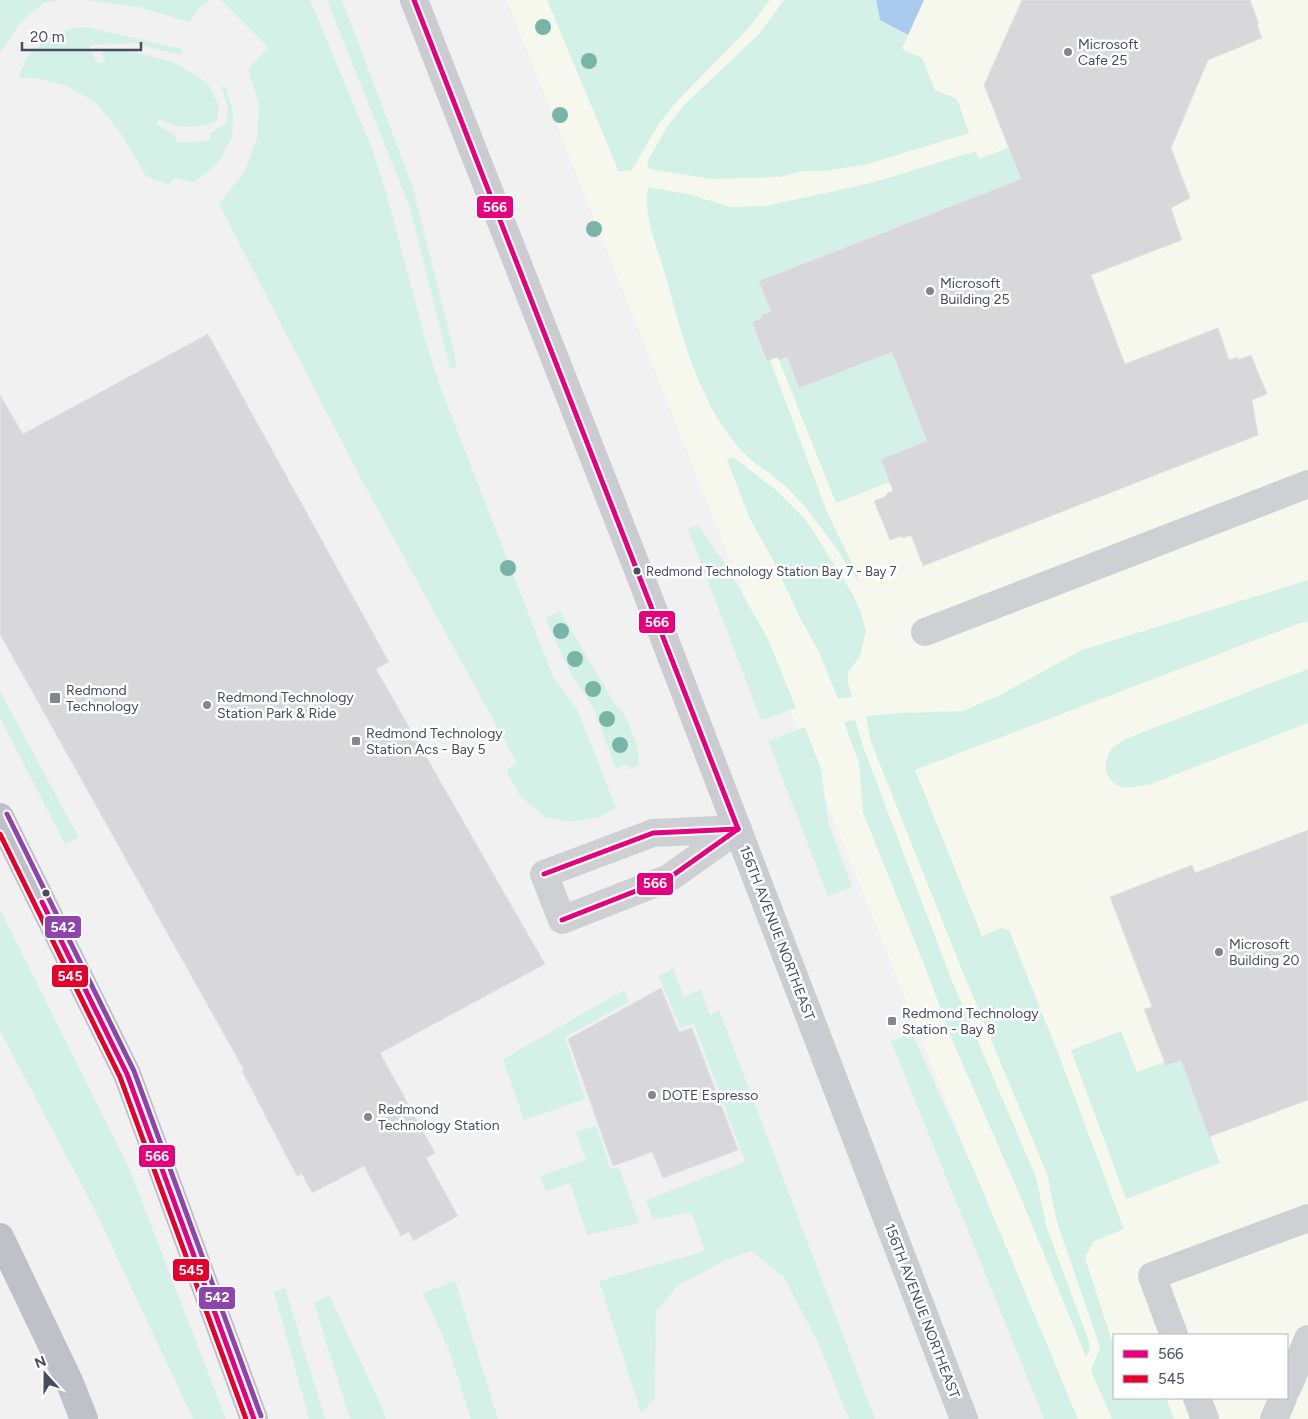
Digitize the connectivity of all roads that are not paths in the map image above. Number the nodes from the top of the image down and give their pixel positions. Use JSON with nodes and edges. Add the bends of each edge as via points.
{"nodes":[{"id":1,"x":414,"y":0,"type":"edge"},
{"id":2,"x":1308,"y":484,"type":"edge"},
{"id":3,"x":925,"y":632,"type":"dead end"},
{"id":4,"x":0,"y":817,"type":"edge"},
{"id":5,"x":738,"y":829,"type":"junction"},
{"id":6,"x":1308,"y":1218,"type":"edge"},
{"id":7,"x":0,"y":1237,"type":"edge"},
{"id":8,"x":1174,"y":1334,"type":"edge"},
{"id":9,"x":1308,"y":1339,"type":"edge"},
{"id":10,"x":1288,"y":1387,"type":"edge"},
{"id":11,"x":1197,"y":1399,"type":"edge"},
{"id":12,"x":1283,"y":1399,"type":"edge"},
{"id":13,"x":84,"y":1419,"type":"edge"},
{"id":14,"x":254,"y":1419,"type":"edge"},
{"id":15,"x":964,"y":1419,"type":"edge"},
{"id":16,"x":1204,"y":1419,"type":"edge"},
{"id":17,"x":1274,"y":1419,"type":"edge"}],
"edges":[{"from":1,"to":5,"type":"main road","name":"156TH AVENUE NORTHEAST"},
{"from":2,"to":3,"type":"lane"},
{"from":4,"to":14,"type":"highway","via":[[127,1074]]},
{"from":5,"to":5,"type":"lane","via":[[669,878],[562,920],[544,874],[653,833]]},
{"from":5,"to":15,"type":"main road","name":"156TH AVENUE NORTHEAST"},
{"from":6,"to":8,"type":"lane","via":[[1152,1276]]},
{"from":7,"to":13,"type":"highway"},
{"from":9,"to":10,"type":"lane"},
{"from":11,"to":16,"type":"lane"},
{"from":12,"to":17,"type":"lane"}]}
